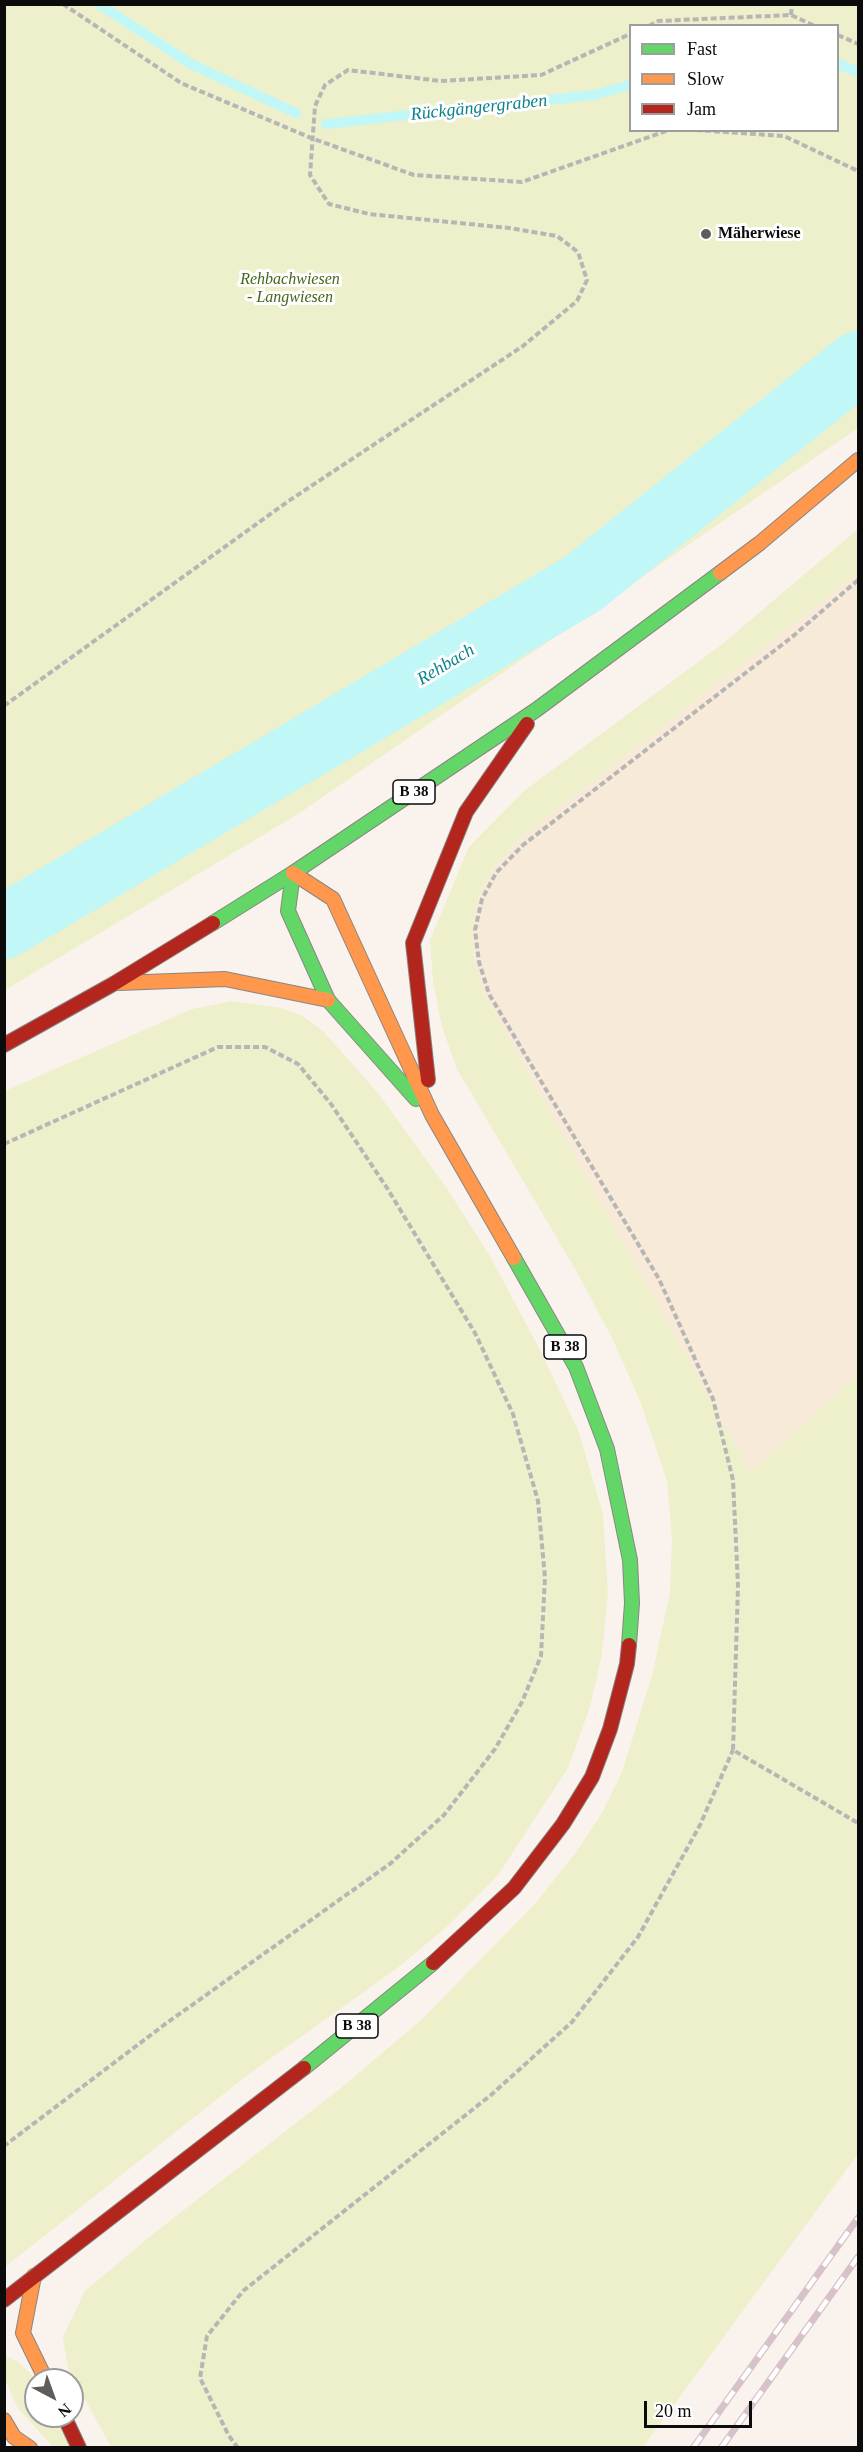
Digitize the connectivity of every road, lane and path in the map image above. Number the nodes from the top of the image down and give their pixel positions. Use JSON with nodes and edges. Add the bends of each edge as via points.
{"nodes":[{"id":1,"x":63,"y":4,"type":"edge"},
{"id":2,"x":792,"y":4,"type":"edge"},
{"id":3,"x":791,"y":15,"type":"junction"},
{"id":4,"x":653,"y":24,"type":"edge"},
{"id":5,"x":811,"y":24,"type":"edge"},
{"id":6,"x":629,"y":34,"type":"edge"},
{"id":7,"x":839,"y":36,"type":"edge"},
{"id":8,"x":858,"y":44,"type":"edge"},
{"id":9,"x":663,"y":132,"type":"edge"},
{"id":10,"x":725,"y":132,"type":"edge"},
{"id":11,"x":311,"y":138,"type":"junction"},
{"id":12,"x":858,"y":171,"type":"edge"},
{"id":13,"x":858,"y":460,"type":"edge"},
{"id":14,"x":858,"y":580,"type":"edge"},
{"id":15,"x":4,"y":706,"type":"edge"},
{"id":16,"x":536,"y":710,"type":"junction"},
{"id":17,"x":293,"y":873,"type":"junction"},
{"id":18,"x":115,"y":983,"type":"junction"},
{"id":19,"x":328,"y":1000,"type":"junction"},
{"id":20,"x":4,"y":1045,"type":"edge"},
{"id":21,"x":432,"y":1115,"type":"junction"},
{"id":22,"x":4,"y":1144,"type":"edge"},
{"id":23,"x":733,"y":1750,"type":"junction"},
{"id":24,"x":858,"y":1823,"type":"edge"},
{"id":25,"x":4,"y":2146,"type":"edge"},
{"id":26,"x":34,"y":2276,"type":"junction"},
{"id":27,"x":4,"y":2300,"type":"edge"},
{"id":28,"x":39,"y":2368,"type":"edge"},
{"id":29,"x":4,"y":2420,"type":"edge"},
{"id":30,"x":70,"y":2428,"type":"edge"},
{"id":31,"x":9,"y":2436,"type":"edge"},
{"id":32,"x":30,"y":2448,"type":"edge"},
{"id":33,"x":79,"y":2448,"type":"edge"},
{"id":34,"x":238,"y":2448,"type":"edge"}],
"edges":[{"from":1,"to":11,"type":"path","via":[[181,83]]},
{"from":2,"to":3,"type":"path"},
{"from":3,"to":4,"type":"path"},
{"from":3,"to":5,"type":"path"},
{"from":6,"to":11,"type":"path","via":[[541,75],[441,81],[348,70],[325,85],[315,106]]},
{"from":7,"to":8,"type":"path"},
{"from":9,"to":11,"type":"path","via":[[522,182],[414,176]]},
{"from":10,"to":12,"type":"path","via":[[784,136]]},
{"from":11,"to":15,"type":"path","via":[[310,175],[329,204],[369,214],[557,236],[578,252],[587,280],[577,301],[523,346],[287,502]]},
{"from":13,"to":16,"type":"main road","number":"B 38","via":[[760,543]]},
{"from":14,"to":23,"type":"path","via":[[792,637],[523,845],[496,873],[482,899],[475,930],[489,994],[659,1279],[713,1399],[733,1480],[738,1585]]},
{"from":16,"to":17,"type":"main road","number":"B 38"},
{"from":16,"to":21,"type":"main road","number":"B 38","via":[[466,812],[413,943]]},
{"from":17,"to":18,"type":"main road","number":"B 38"},
{"from":17,"to":19,"type":"main road","number":"B 38","via":[[288,911]]},
{"from":17,"to":21,"type":"main road","number":"B 38","via":[[333,899]]},
{"from":18,"to":19,"type":"main road","number":"B 38","via":[[225,978]]},
{"from":18,"to":20,"type":"main road","number":"B 38"},
{"from":19,"to":21,"type":"main road","number":"B 38"},
{"from":21,"to":26,"type":"main road","number":"B 38","via":[[576,1367],[607,1449],[624,1521],[632,1603],[627,1664],[610,1729],[591,1777],[563,1824],[514,1888],[410,1984]]},
{"from":22,"to":25,"type":"path","via":[[218,1047],[264,1047],[298,1064],[375,1169],[475,1333],[513,1414],[538,1501],[545,1578],[541,1656],[522,1702],[495,1749],[444,1815],[391,1863],[164,2025]]},
{"from":23,"to":24,"type":"path"},
{"from":23,"to":34,"type":"path","via":[[700,1825],[638,1937],[572,2022],[491,2095],[243,2291],[207,2336],[200,2378]]},
{"from":26,"to":27,"type":"main road","number":"B 38"},
{"from":26,"to":28,"type":"main road","via":[[18,2331]]},
{"from":29,"to":31,"type":"main road"},
{"from":30,"to":33,"type":"main road"},
{"from":31,"to":32,"type":"main road"}]}
